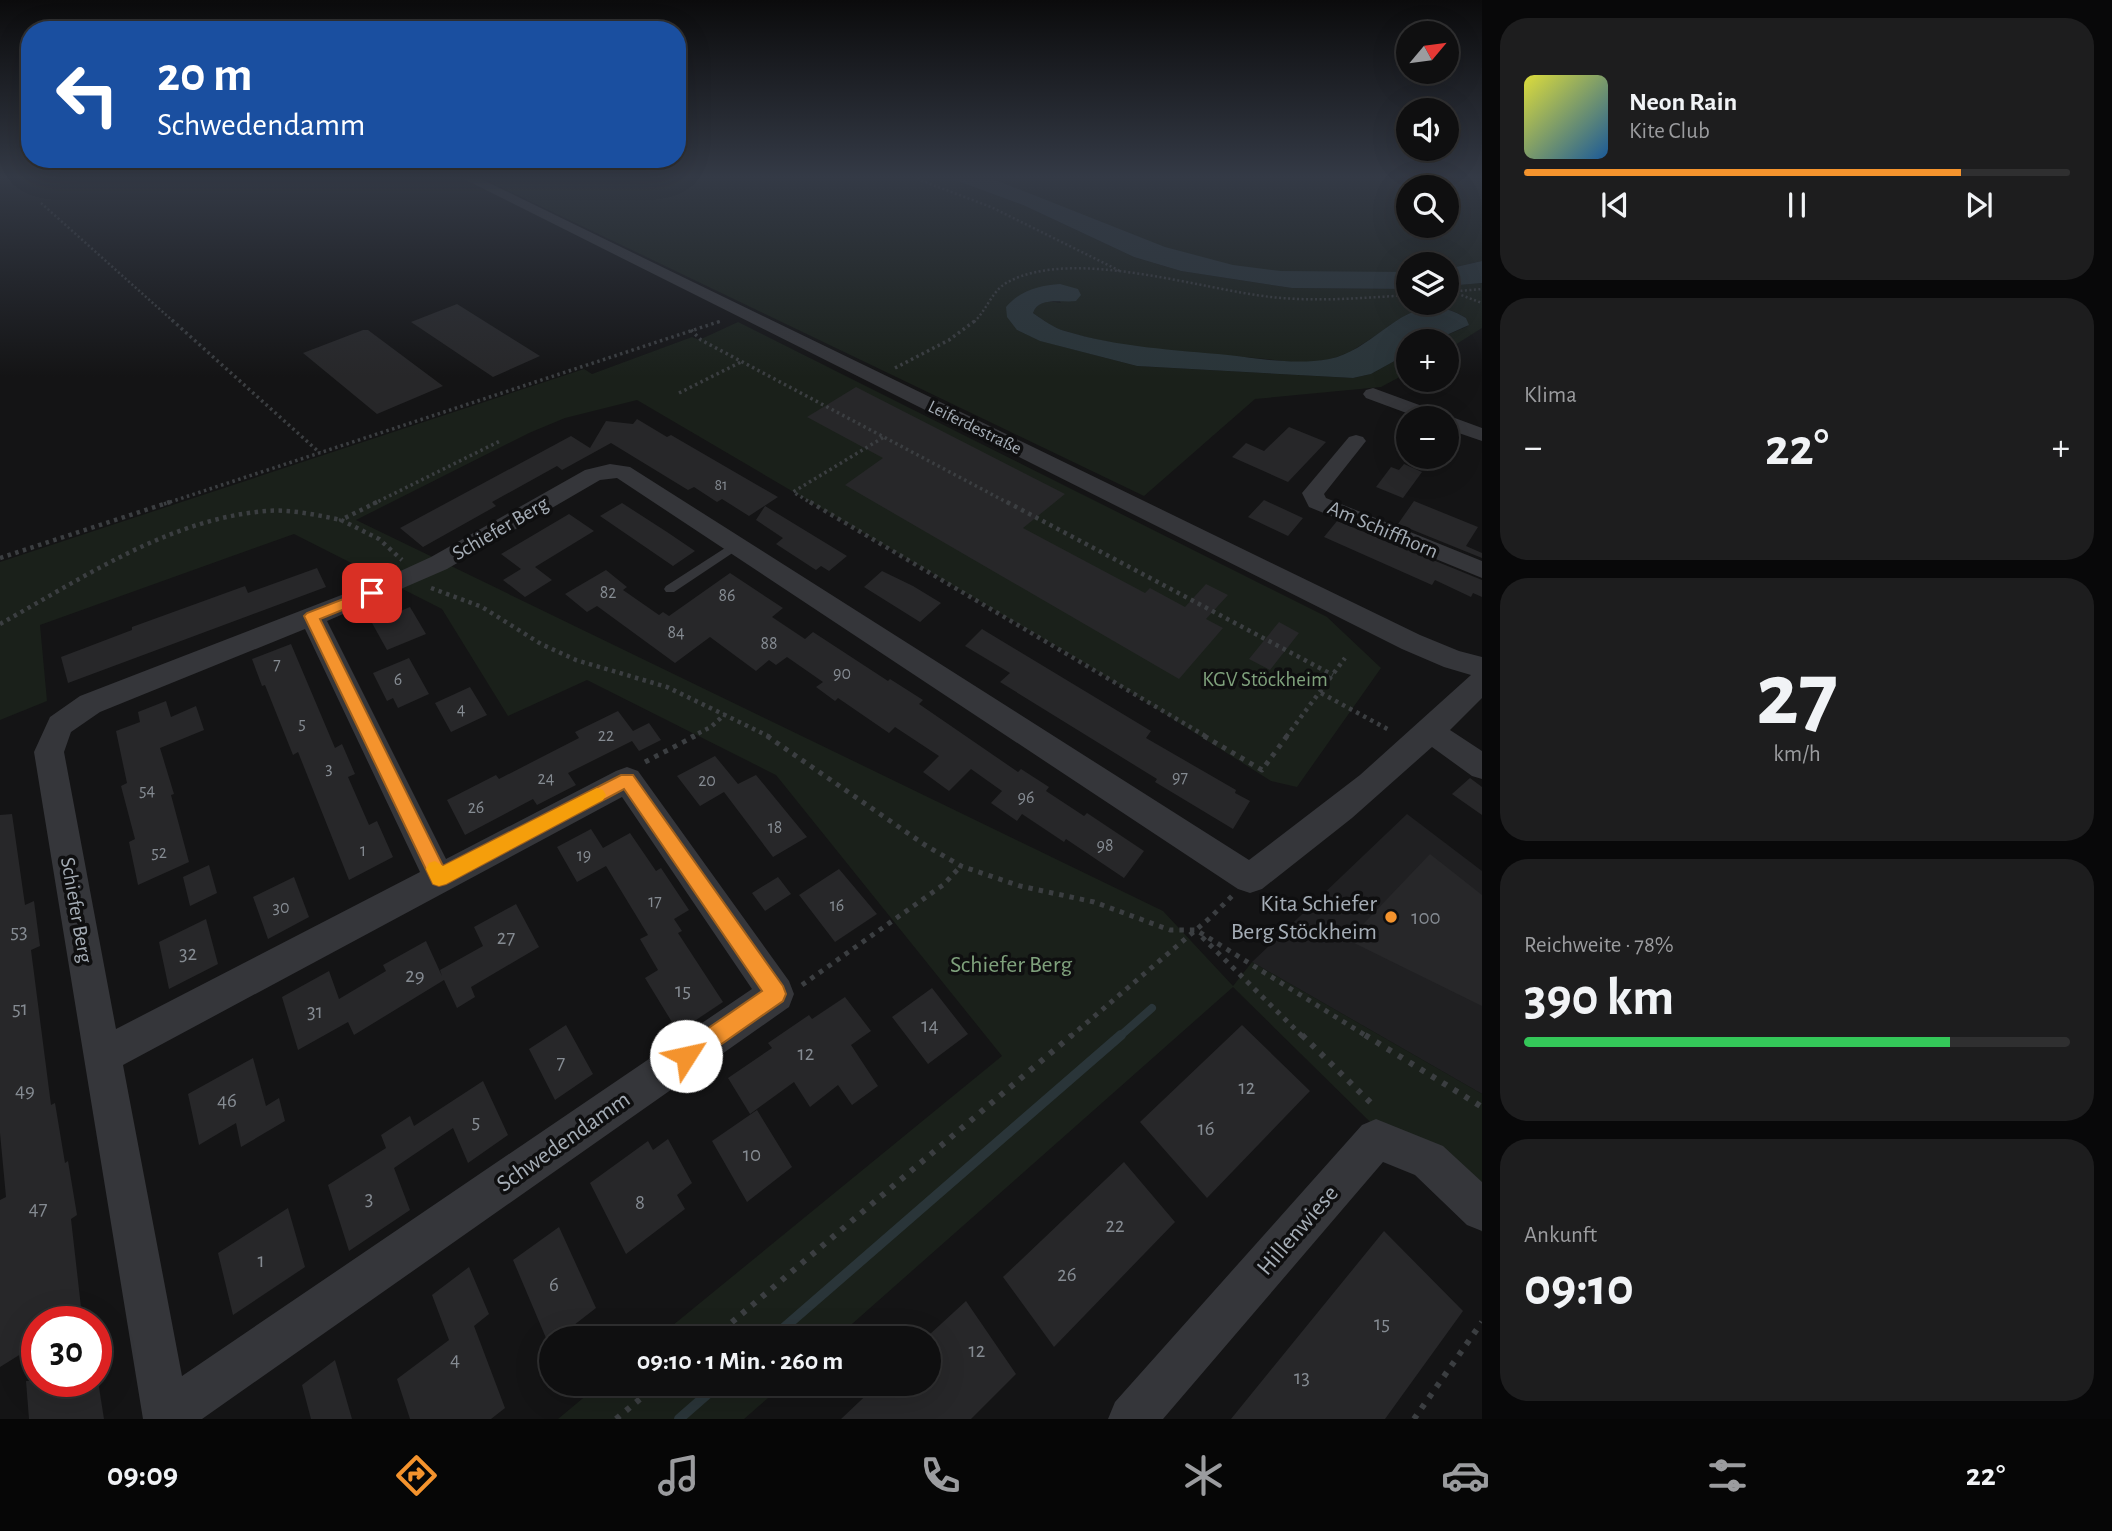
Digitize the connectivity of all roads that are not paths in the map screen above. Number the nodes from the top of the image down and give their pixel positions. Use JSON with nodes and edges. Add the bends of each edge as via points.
{"nodes":[{"id":1,"x":607,"y":245,"type":"edge"},
{"id":2,"x":1373,"y":394,"type":"dead end"},
{"id":3,"x":1406,"y":406,"type":"edge"},
{"id":4,"x":1459,"y":426,"type":"edge"},
{"id":5,"x":1482,"y":435,"type":"edge"},
{"id":6,"x":1356,"y":441,"type":"dead end"},
{"id":7,"x":736,"y":545,"type":"junction"},
{"id":8,"x":1482,"y":570,"type":"edge"},
{"id":9,"x":670,"y":589,"type":"dead end"},
{"id":10,"x":312,"y":616,"type":"junction"},
{"id":11,"x":1482,"y":672,"type":"edge"},
{"id":12,"x":1424,"y":738,"type":"junction"},
{"id":13,"x":1482,"y":766,"type":"edge"},
{"id":14,"x":439,"y":878,"type":"junction"},
{"id":15,"x":103,"y":1056,"type":"junction"},
{"id":16,"x":1482,"y":1210,"type":"edge"},
{"id":17,"x":167,"y":1417,"type":"edge"},
{"id":18,"x":1132,"y":1419,"type":"edge"}],
"edges":[{"from":1,"to":11,"type":"street","name":"Leiferdestraße","via":[[1411,642]]},
{"from":2,"to":3,"type":"street"},
{"from":4,"to":5,"type":"street"},
{"from":6,"to":8,"type":"street","name":"Am Schiffhorn","via":[[1312,493],[1317,502]]},
{"from":7,"to":9,"type":"lane"},
{"from":7,"to":10,"type":"street","name":"Schiefer Berg","via":[[622,472],[610,471],[593,475],[416,573]]},
{"from":7,"to":12,"type":"street","name":"Schiefer Berg","via":[[1250,878]]},
{"from":10,"to":14,"type":"street"},
{"from":10,"to":15,"type":"street","name":"Schiefer Berg","via":[[90,704],[60,725],[50,752]]},
{"from":11,"to":12,"type":"street"},
{"from":12,"to":13,"type":"street"},
{"from":14,"to":15,"type":"street"},
{"from":14,"to":17,"type":"street","name":"Schwedendamm","via":[[627,780],[776,994]]},
{"from":15,"to":17,"type":"street","name":"Schiefer Berg"},
{"from":16,"to":18,"type":"street","name":"Hillenwiese","via":[[1429,1160],[1376,1139]]}]}
